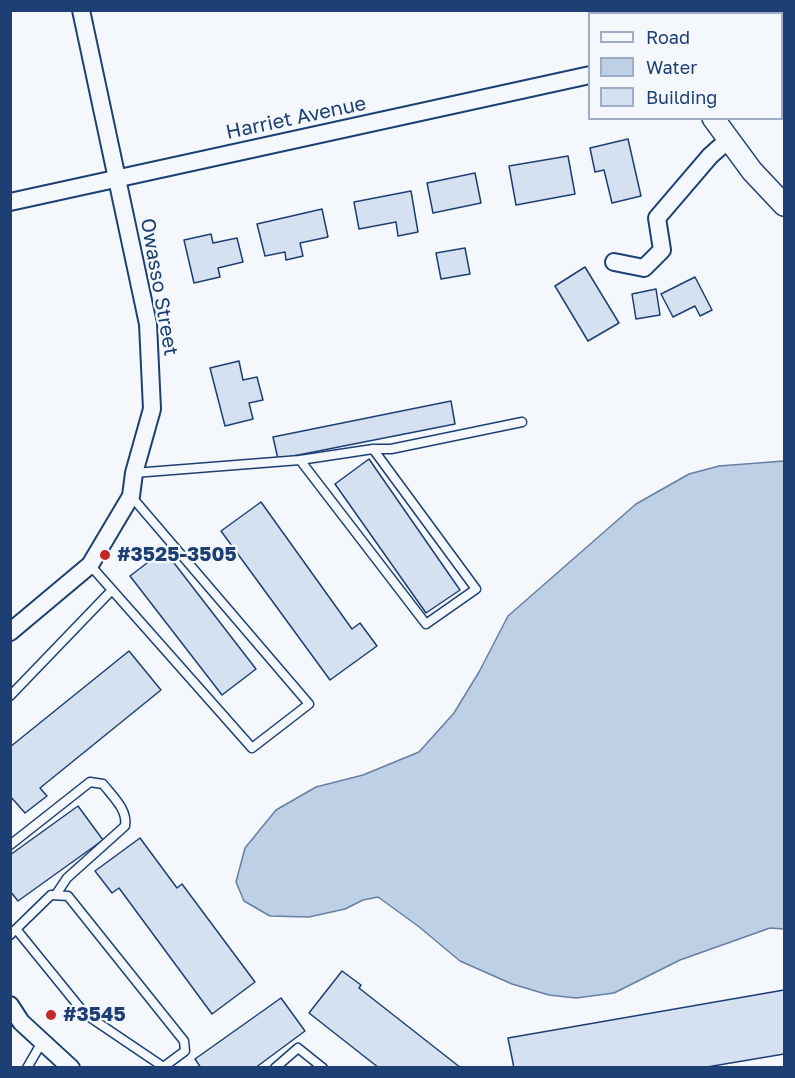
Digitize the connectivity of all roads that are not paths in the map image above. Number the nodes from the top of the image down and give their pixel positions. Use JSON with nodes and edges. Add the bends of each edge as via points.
{"nodes":[{"id":1,"x":81,"y":10,"type":"edge"},
{"id":2,"x":588,"y":75,"type":"edge"},
{"id":3,"x":714,"y":120,"type":"edge"},
{"id":4,"x":728,"y":140,"type":"junction"},
{"id":5,"x":118,"y":178,"type":"junction"},
{"id":6,"x":10,"y":202,"type":"edge"},
{"id":7,"x":784,"y":206,"type":"edge"},
{"id":8,"x":614,"y":262,"type":"dead end"},
{"id":9,"x":522,"y":422,"type":"dead end"},
{"id":10,"x":373,"y":449,"type":"junction"},
{"id":11,"x":300,"y":460,"type":"junction"},
{"id":12,"x":134,"y":473,"type":"junction"},
{"id":13,"x":131,"y":496,"type":"junction"},
{"id":14,"x":90,"y":565,"type":"junction"},
{"id":15,"x":112,"y":590,"type":"junction"},
{"id":16,"x":10,"y":632,"type":"edge"},
{"id":17,"x":10,"y":696,"type":"edge"},
{"id":18,"x":10,"y":846,"type":"edge"},
{"id":19,"x":57,"y":894,"type":"junction"},
{"id":20,"x":13,"y":932,"type":"edge"},
{"id":21,"x":10,"y":1005,"type":"edge"},
{"id":22,"x":42,"y":1042,"type":"junction"},
{"id":23,"x":163,"y":1067,"type":"edge"},
{"id":24,"x":27,"y":1068,"type":"edge"},
{"id":25,"x":71,"y":1068,"type":"edge"},
{"id":26,"x":275,"y":1068,"type":"edge"},
{"id":27,"x":323,"y":1068,"type":"edge"}],
"edges":[{"from":1,"to":5,"type":"street","name":"Owasso Street"},
{"from":2,"to":5,"type":"street","name":"Harriet Avenue"},
{"from":3,"to":4,"type":"street"},
{"from":4,"to":7,"type":"street"},
{"from":4,"to":8,"type":"street","via":[[657,218],[662,250],[644,268]]},
{"from":5,"to":6,"type":"street","name":"Harriet Avenue"},
{"from":5,"to":12,"type":"street","name":"Owasso Street","via":[[148,324],[152,374],[152,409]]},
{"from":9,"to":10,"type":"lane"},
{"from":10,"to":11,"type":"lane"},
{"from":10,"to":11,"type":"lane","via":[[476,589],[426,624]]},
{"from":11,"to":12,"type":"lane"},
{"from":12,"to":13,"type":"street","name":"Owasso Street"},
{"from":13,"to":14,"type":"street","name":"Owasso Street"},
{"from":13,"to":15,"type":"lane","via":[[309,704],[252,748]]},
{"from":14,"to":15,"type":"lane"},
{"from":14,"to":16,"type":"street","name":"Owasso Street"},
{"from":15,"to":17,"type":"lane"},
{"from":18,"to":19,"type":"lane","via":[[90,782],[103,784],[123,810],[125,826],[67,878]]},
{"from":19,"to":20,"type":"lane","via":[[51,895]]},
{"from":19,"to":23,"type":"lane","via":[[68,896],[184,1041],[182,1055]]},
{"from":20,"to":23,"type":"lane","via":[[85,1014]]},
{"from":21,"to":22,"type":"street"},
{"from":22,"to":24,"type":"lane"},
{"from":22,"to":25,"type":"street"},
{"from":26,"to":27,"type":"lane","via":[[298,1048]]}]}
